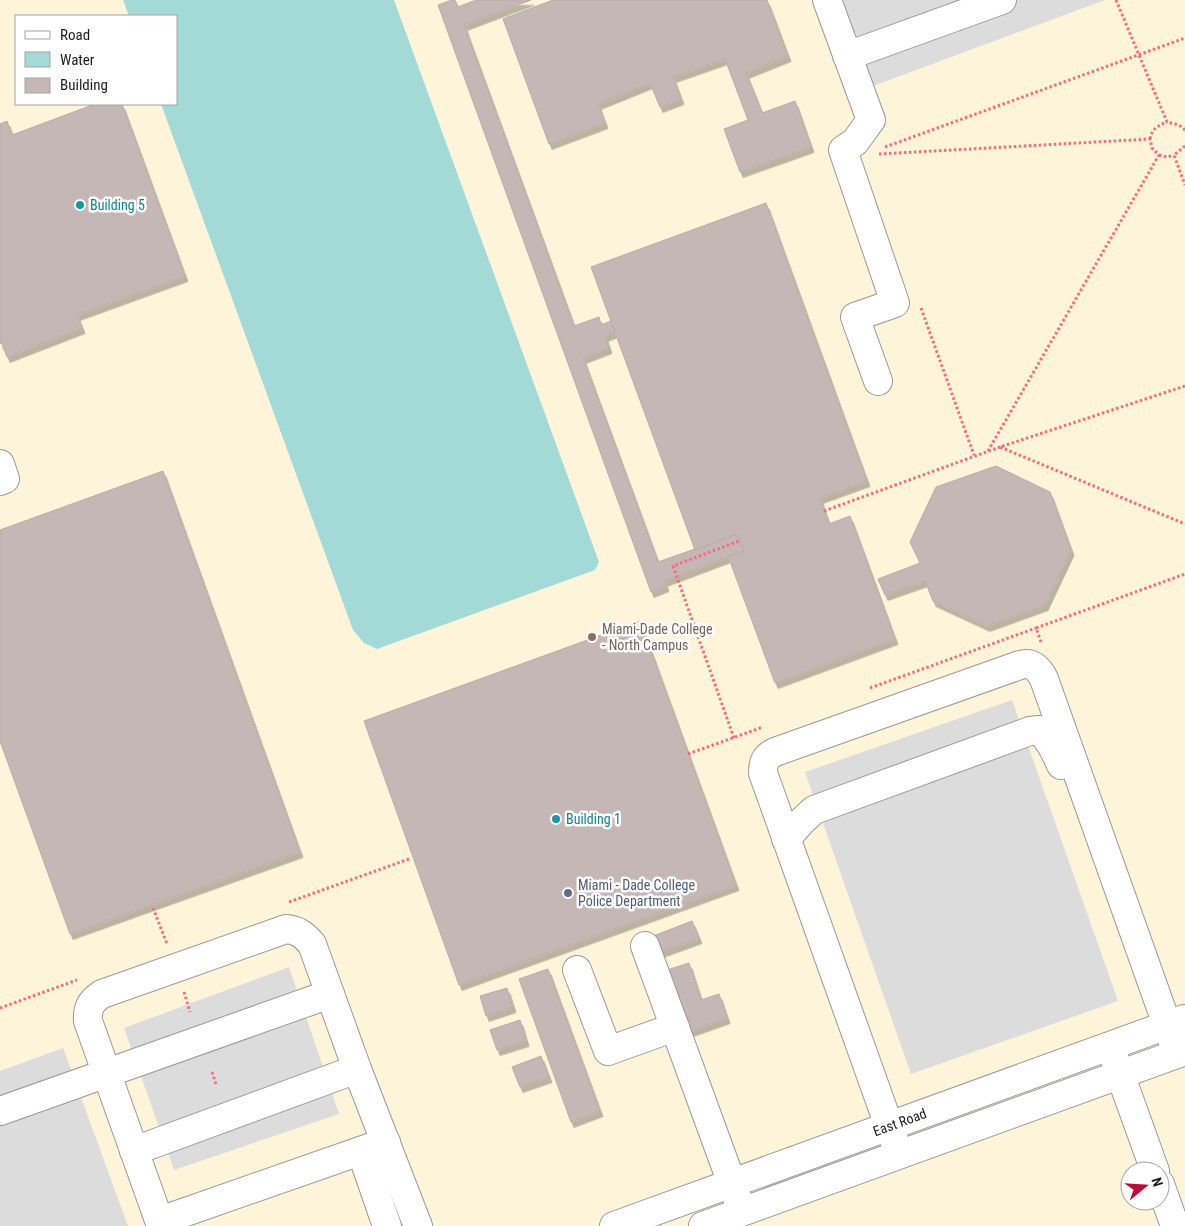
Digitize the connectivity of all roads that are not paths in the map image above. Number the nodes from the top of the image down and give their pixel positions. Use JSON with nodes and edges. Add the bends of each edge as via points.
{"nodes":[{"id":1,"x":827,"y":0,"type":"edge"},
{"id":2,"x":1002,"y":0,"type":"edge"},
{"id":3,"x":847,"y":56,"type":"junction"},
{"id":4,"x":878,"y":381,"type":"dead end"},
{"id":5,"x":0,"y":464,"type":"edge"},
{"id":6,"x":0,"y":481,"type":"edge"},
{"id":7,"x":1078,"y":777,"type":"junction"},
{"id":8,"x":786,"y":839,"type":"junction"},
{"id":9,"x":1102,"y":886,"type":"dead end"},
{"id":10,"x":645,"y":946,"type":"dead end"},
{"id":11,"x":578,"y":970,"type":"dead end"},
{"id":12,"x":330,"y":994,"type":"junction"},
{"id":13,"x":1169,"y":1025,"type":"edge"},
{"id":14,"x":675,"y":1027,"type":"junction"},
{"id":15,"x":1110,"y":1047,"type":"junction"},
{"id":16,"x":882,"y":1050,"type":"dead end"},
{"id":17,"x":1176,"y":1054,"type":"edge"},
{"id":18,"x":356,"y":1069,"type":"junction"},
{"id":19,"x":107,"y":1073,"type":"junction"},
{"id":20,"x":1120,"y":1075,"type":"junction"},
{"id":21,"x":0,"y":1111,"type":"edge"},
{"id":22,"x":898,"y":1123,"type":"junction"},
{"id":23,"x":373,"y":1146,"type":"junction"},
{"id":24,"x":134,"y":1151,"type":"junction"},
{"id":25,"x":907,"y":1151,"type":"junction"},
{"id":26,"x":1151,"y":1161,"type":"edge"},
{"id":27,"x":732,"y":1183,"type":"junction"},
{"id":28,"x":742,"y":1211,"type":"junction"},
{"id":29,"x":1170,"y":1211,"type":"edge"},
{"id":30,"x":160,"y":1224,"type":"edge"},
{"id":31,"x":387,"y":1226,"type":"edge"},
{"id":32,"x":418,"y":1226,"type":"edge"},
{"id":33,"x":614,"y":1226,"type":"edge"},
{"id":34,"x":703,"y":1226,"type":"edge"},
{"id":35,"x":1175,"y":1226,"type":"edge"}],
"edges":[{"from":1,"to":3,"type":"street"},
{"from":2,"to":3,"type":"street"},
{"from":3,"to":4,"type":"street","via":[[871,120],[854,142],[843,150],[895,303],[855,317]]},
{"from":5,"to":6,"type":"street","via":[[5,479]]},
{"from":7,"to":8,"type":"street","via":[[1065,771],[1048,740],[1035,730],[814,810]]},
{"from":7,"to":8,"type":"street","via":[[1044,679],[1036,667],[1026,663],[770,754],[763,765],[763,773]]},
{"from":7,"to":13,"type":"street"},
{"from":8,"to":22,"type":"street"},
{"from":9,"to":13,"type":"street"},
{"from":10,"to":14,"type":"street"},
{"from":11,"to":14,"type":"street","via":[[608,1051]]},
{"from":12,"to":18,"type":"street"},
{"from":12,"to":19,"type":"street"},
{"from":12,"to":19,"type":"street","via":[[312,944],[294,930],[275,932],[94,999],[87,1012],[88,1021]]},
{"from":13,"to":15,"type":"street","name":"East Road"},
{"from":13,"to":17,"type":"street"},
{"from":14,"to":27,"type":"street"},
{"from":15,"to":20,"type":"street"},
{"from":15,"to":22,"type":"street","name":"East Road"},
{"from":16,"to":22,"type":"street"},
{"from":17,"to":20,"type":"street","name":"East Road"},
{"from":18,"to":23,"type":"street"},
{"from":18,"to":24,"type":"street"},
{"from":19,"to":21,"type":"street"},
{"from":19,"to":24,"type":"street"},
{"from":20,"to":25,"type":"street","name":"East Road"},
{"from":20,"to":26,"type":"street"},
{"from":22,"to":25,"type":"street"},
{"from":22,"to":27,"type":"street","name":"East Road"},
{"from":23,"to":30,"type":"street"},
{"from":23,"to":31,"type":"street"},
{"from":23,"to":32,"type":"street"},
{"from":24,"to":30,"type":"street"},
{"from":25,"to":28,"type":"street","name":"East Road"},
{"from":27,"to":28,"type":"street"},
{"from":27,"to":33,"type":"street","name":"East Road"},
{"from":28,"to":34,"type":"street","name":"East Road"},
{"from":29,"to":35,"type":"street"}]}
